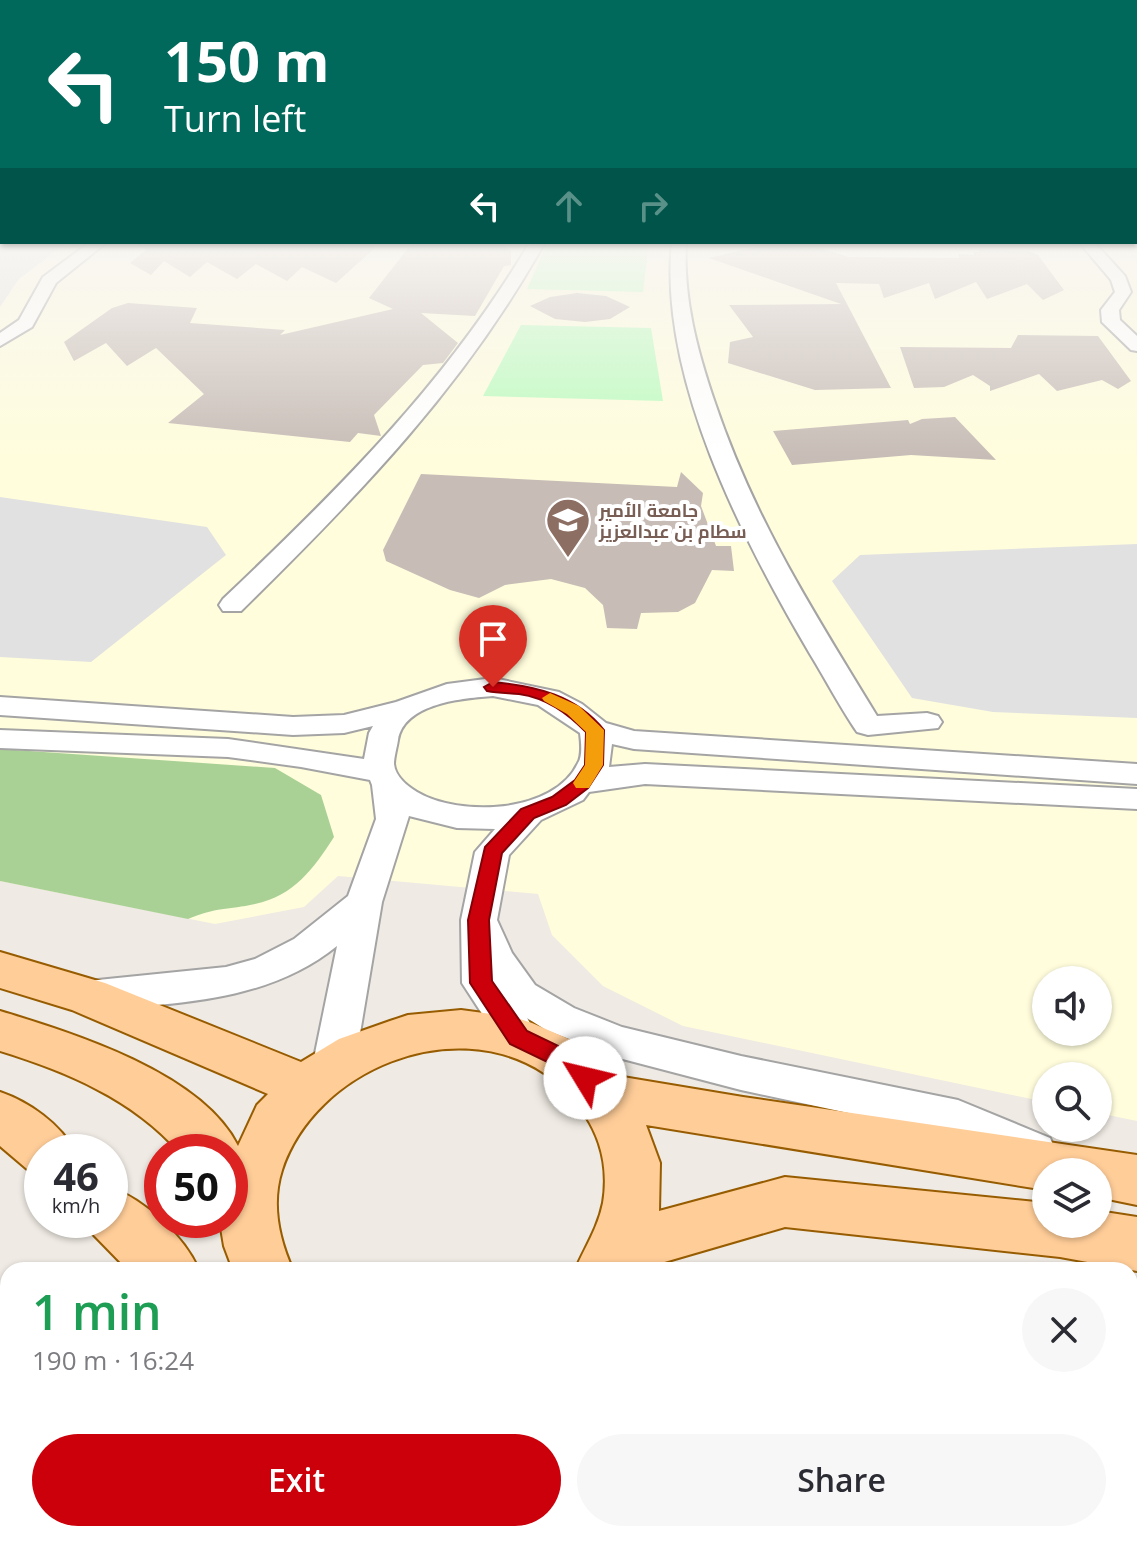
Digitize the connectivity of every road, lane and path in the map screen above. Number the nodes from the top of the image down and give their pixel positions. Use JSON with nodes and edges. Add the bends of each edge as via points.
{"nodes":[{"id":1,"x":15,"y":314,"type":"edge"},
{"id":2,"x":31,"y":314,"type":"edge"},
{"id":3,"x":496,"y":314,"type":"edge"},
{"id":4,"x":682,"y":314,"type":"edge"},
{"id":5,"x":1110,"y":314,"type":"edge"},
{"id":6,"x":0,"y":328,"type":"edge"},
{"id":7,"x":0,"y":341,"type":"edge"},
{"id":8,"x":1137,"y":346,"type":"edge"},
{"id":9,"x":232,"y":605,"type":"dead end"},
{"id":10,"x":0,"y":706,"type":"edge"},
{"id":11,"x":45,"y":709,"type":"junction"},
{"id":12,"x":408,"y":709,"type":"junction"},
{"id":13,"x":927,"y":722,"type":"dead end"},
{"id":14,"x":595,"y":730,"type":"junction"},
{"id":15,"x":10,"y":740,"type":"edge"},
{"id":16,"x":1137,"y":774,"type":"edge"},
{"id":17,"x":383,"y":779,"type":"junction"},
{"id":18,"x":582,"y":784,"type":"junction"},
{"id":19,"x":1085,"y":784,"type":"junction"},
{"id":20,"x":1137,"y":799,"type":"edge"},
{"id":21,"x":528,"y":814,"type":"junction"},
{"id":22,"x":364,"y":902,"type":"junction"},
{"id":23,"x":479,"y":920,"type":"junction"},
{"id":24,"x":0,"y":970,"type":"edge"},
{"id":25,"x":88,"y":996,"type":"junction"},
{"id":26,"x":0,"y":1031,"type":"edge"},
{"id":27,"x":519,"y":1038,"type":"junction"},
{"id":28,"x":320,"y":1075,"type":"junction"},
{"id":29,"x":604,"y":1095,"type":"junction"},
{"id":30,"x":0,"y":1114,"type":"edge"},
{"id":31,"x":25,"y":1134,"type":"edge"},
{"id":32,"x":199,"y":1134,"type":"edge"},
{"id":33,"x":1055,"y":1158,"type":"edge"},
{"id":34,"x":1032,"y":1163,"type":"edge"},
{"id":35,"x":248,"y":1168,"type":"edge"},
{"id":36,"x":1112,"y":1176,"type":"edge"},
{"id":37,"x":1137,"y":1180,"type":"edge"},
{"id":38,"x":128,"y":1230,"type":"edge"},
{"id":39,"x":248,"y":1230,"type":"edge"},
{"id":40,"x":1137,"y":1244,"type":"edge"},
{"id":41,"x":613,"y":1259,"type":"edge"},
{"id":42,"x":161,"y":1262,"type":"edge"},
{"id":43,"x":259,"y":1262,"type":"edge"}],
"edges":[{"from":1,"to":6,"type":"street"},
{"from":2,"to":7,"type":"street"},
{"from":3,"to":9,"type":"street","via":[[441,387],[340,502]]},
{"from":4,"to":13,"type":"street","via":[[692,366],[739,499],[868,726]]},
{"from":5,"to":8,"type":"street","via":[[1111,322]]},
{"from":10,"to":11,"type":"street"},
{"from":11,"to":12,"type":"street","via":[[293,726],[344,724]]},
{"from":11,"to":15,"type":"street"},
{"from":12,"to":14,"type":"street","via":[[462,690],[523,690],[573,710]]},
{"from":12,"to":17,"type":"street","via":[[387,728],[376,749]]},
{"from":14,"to":18,"type":"street","via":[[594,765]]},
{"from":14,"to":19,"type":"street","via":[[634,740]]},
{"from":15,"to":17,"type":"street","via":[[228,748],[301,757]]},
{"from":16,"to":19,"type":"street"},
{"from":17,"to":21,"type":"street","via":[[412,805],[447,817],[487,820]]},
{"from":17,"to":22,"type":"street","via":[[393,819]]},
{"from":18,"to":19,"type":"street","via":[[645,774]]},
{"from":18,"to":21,"type":"street"},
{"from":19,"to":20,"type":"street"},
{"from":21,"to":23,"type":"street","via":[[492,852]]},
{"from":22,"to":25,"type":"street","via":[[322,940],[272,968],[225,983]]},
{"from":22,"to":28,"type":"street"},
{"from":23,"to":27,"type":"street","via":[[481,983]]},
{"from":23,"to":33,"type":"street","via":[[496,959],[521,995],[560,1019],[615,1041],[727,1070],[958,1118]]},
{"from":24,"to":25,"type":"main road"},
{"from":25,"to":28,"type":"main road"},
{"from":26,"to":32,"type":"main road","via":[[132,1081]]},
{"from":27,"to":28,"type":"main road","via":[[473,1029],[425,1030],[378,1042]]},
{"from":27,"to":29,"type":"main road","via":[[566,1060]]},
{"from":28,"to":35,"type":"main road","via":[[292,1098]]},
{"from":29,"to":34,"type":"main road"},
{"from":29,"to":41,"type":"main road","via":[[628,1141],[634,1193]]},
{"from":30,"to":31,"type":"main road"},
{"from":36,"to":37,"type":"main road"},
{"from":38,"to":42,"type":"main road"},
{"from":39,"to":43,"type":"main road"},
{"from":40,"to":41,"type":"main road","via":[[785,1202]]}]}
